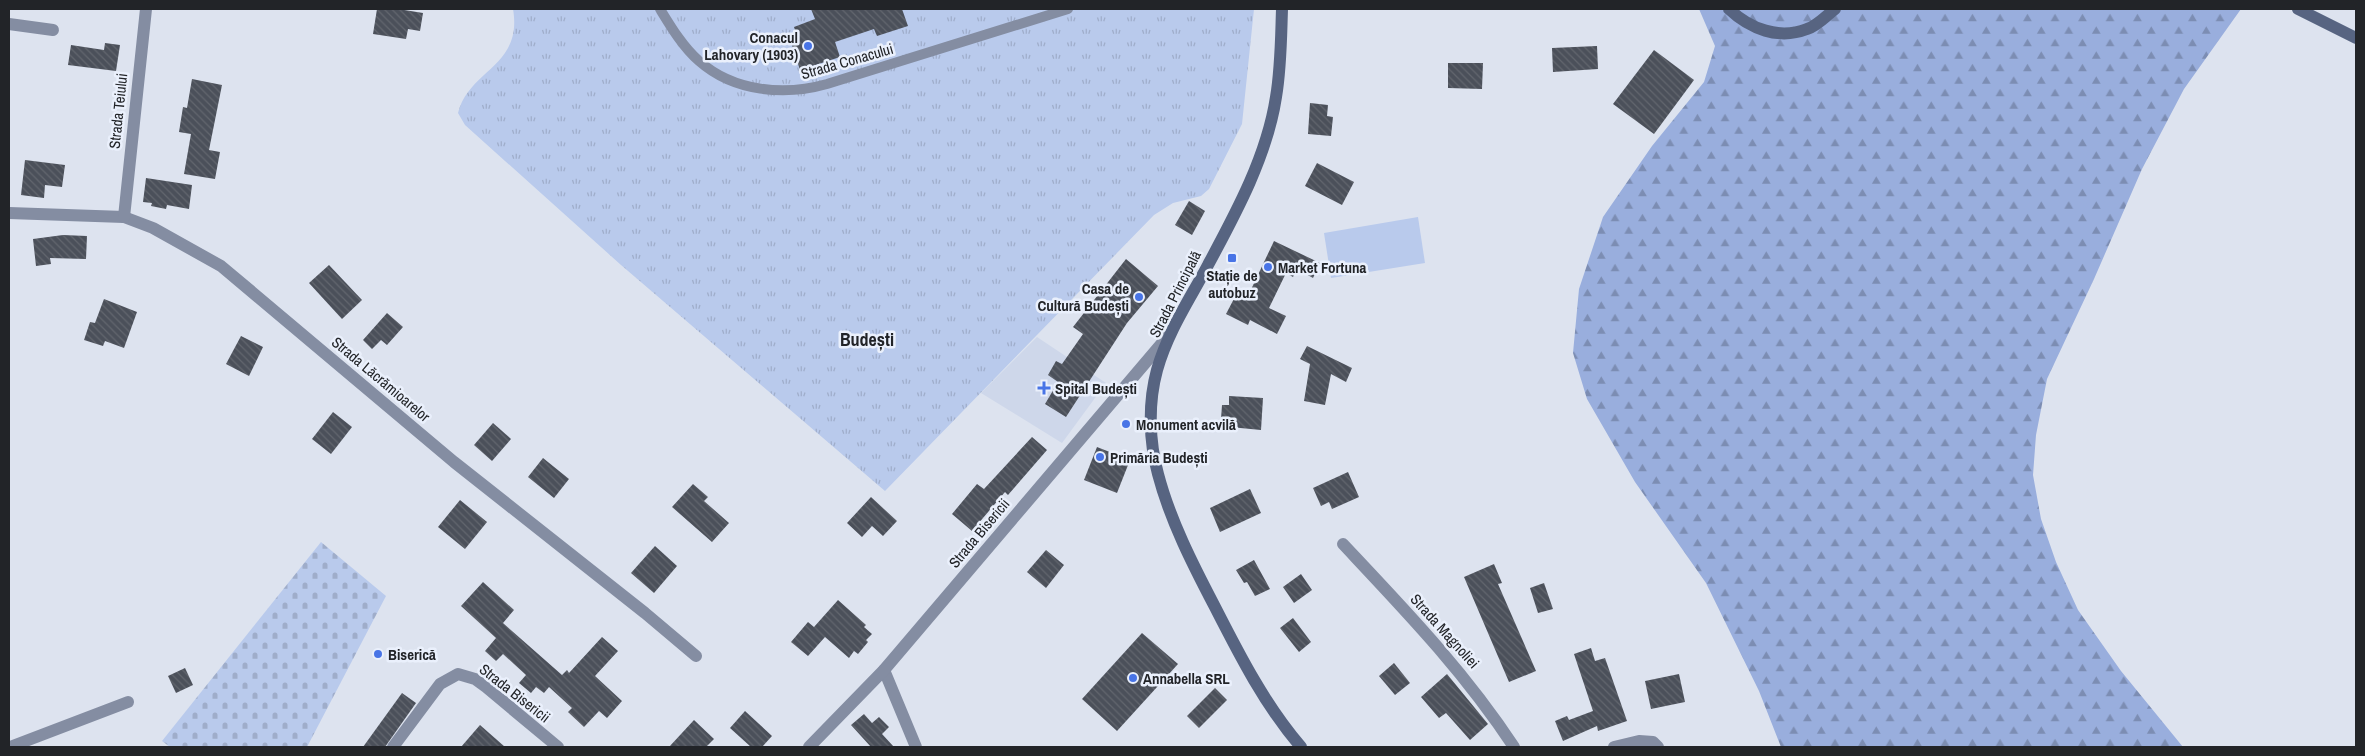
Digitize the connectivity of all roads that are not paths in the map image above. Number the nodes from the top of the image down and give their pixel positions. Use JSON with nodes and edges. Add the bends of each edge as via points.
{"nodes":[{"id":1,"x":146,"y":9,"type":"edge"},
{"id":2,"x":660,"y":9,"type":"edge"},
{"id":3,"x":1068,"y":9,"type":"edge"},
{"id":4,"x":1282,"y":9,"type":"edge"},
{"id":5,"x":1730,"y":9,"type":"edge"},
{"id":6,"x":1835,"y":9,"type":"edge"},
{"id":7,"x":2298,"y":9,"type":"edge"},
{"id":8,"x":9,"y":24,"type":"edge"},
{"id":9,"x":54,"y":30,"type":"dead end"},
{"id":10,"x":2356,"y":38,"type":"edge"},
{"id":11,"x":9,"y":213,"type":"edge"},
{"id":12,"x":124,"y":217,"type":"junction"},
{"id":13,"x":1169,"y":335,"type":"junction"},
{"id":14,"x":1343,"y":544,"type":"dead end"},
{"id":15,"x":696,"y":656,"type":"dead end"},
{"id":16,"x":884,"y":670,"type":"junction"},
{"id":17,"x":128,"y":702,"type":"dead end"},
{"id":18,"x":10,"y":747,"type":"edge"},
{"id":19,"x":393,"y":747,"type":"edge"},
{"id":20,"x":558,"y":747,"type":"edge"},
{"id":21,"x":809,"y":747,"type":"edge"},
{"id":22,"x":916,"y":747,"type":"edge"},
{"id":23,"x":1301,"y":747,"type":"edge"},
{"id":24,"x":1514,"y":747,"type":"edge"},
{"id":25,"x":1614,"y":747,"type":"edge"},
{"id":26,"x":1658,"y":747,"type":"edge"}],
"edges":[{"from":1,"to":12,"type":"street","name":"Strada Teiului"},
{"from":2,"to":3,"type":"lane","name":"Strada Conacului","via":[[700,62],[734,81],[782,92],[827,84]]},
{"from":4,"to":13,"type":"main road","name":"Strada Principală","via":[[1276,98],[1264,144],[1238,205]]},
{"from":5,"to":6,"type":"main road","via":[[1741,20],[1761,30],[1777,33],[1808,29]]},
{"from":7,"to":10,"type":"main road"},
{"from":8,"to":9,"type":"street"},
{"from":11,"to":12,"type":"street","name":"Strada Lăcrămioarelor"},
{"from":12,"to":15,"type":"street","name":"Strada Lăcrămioarelor","via":[[153,228],[220,266],[454,462]]},
{"from":13,"to":16,"type":"street","name":"Strada Bisericii"},
{"from":13,"to":23,"type":"main road","name":"Strada Principală","via":[[1157,370],[1151,417],[1154,455],[1166,499],[1203,584],[1253,680],[1274,714]]},
{"from":14,"to":24,"type":"street","name":"Strada Magnoliei","via":[[1430,636],[1475,690]]},
{"from":16,"to":21,"type":"street","name":"Strada Bisericii"},
{"from":16,"to":22,"type":"street"},
{"from":17,"to":18,"type":"street"},
{"from":19,"to":20,"type":"street","name":"Strada Bisericii","via":[[440,684],[458,674],[475,679],[486,687]]},
{"from":25,"to":26,"type":"street","via":[[1639,741],[1653,742]]}]}
